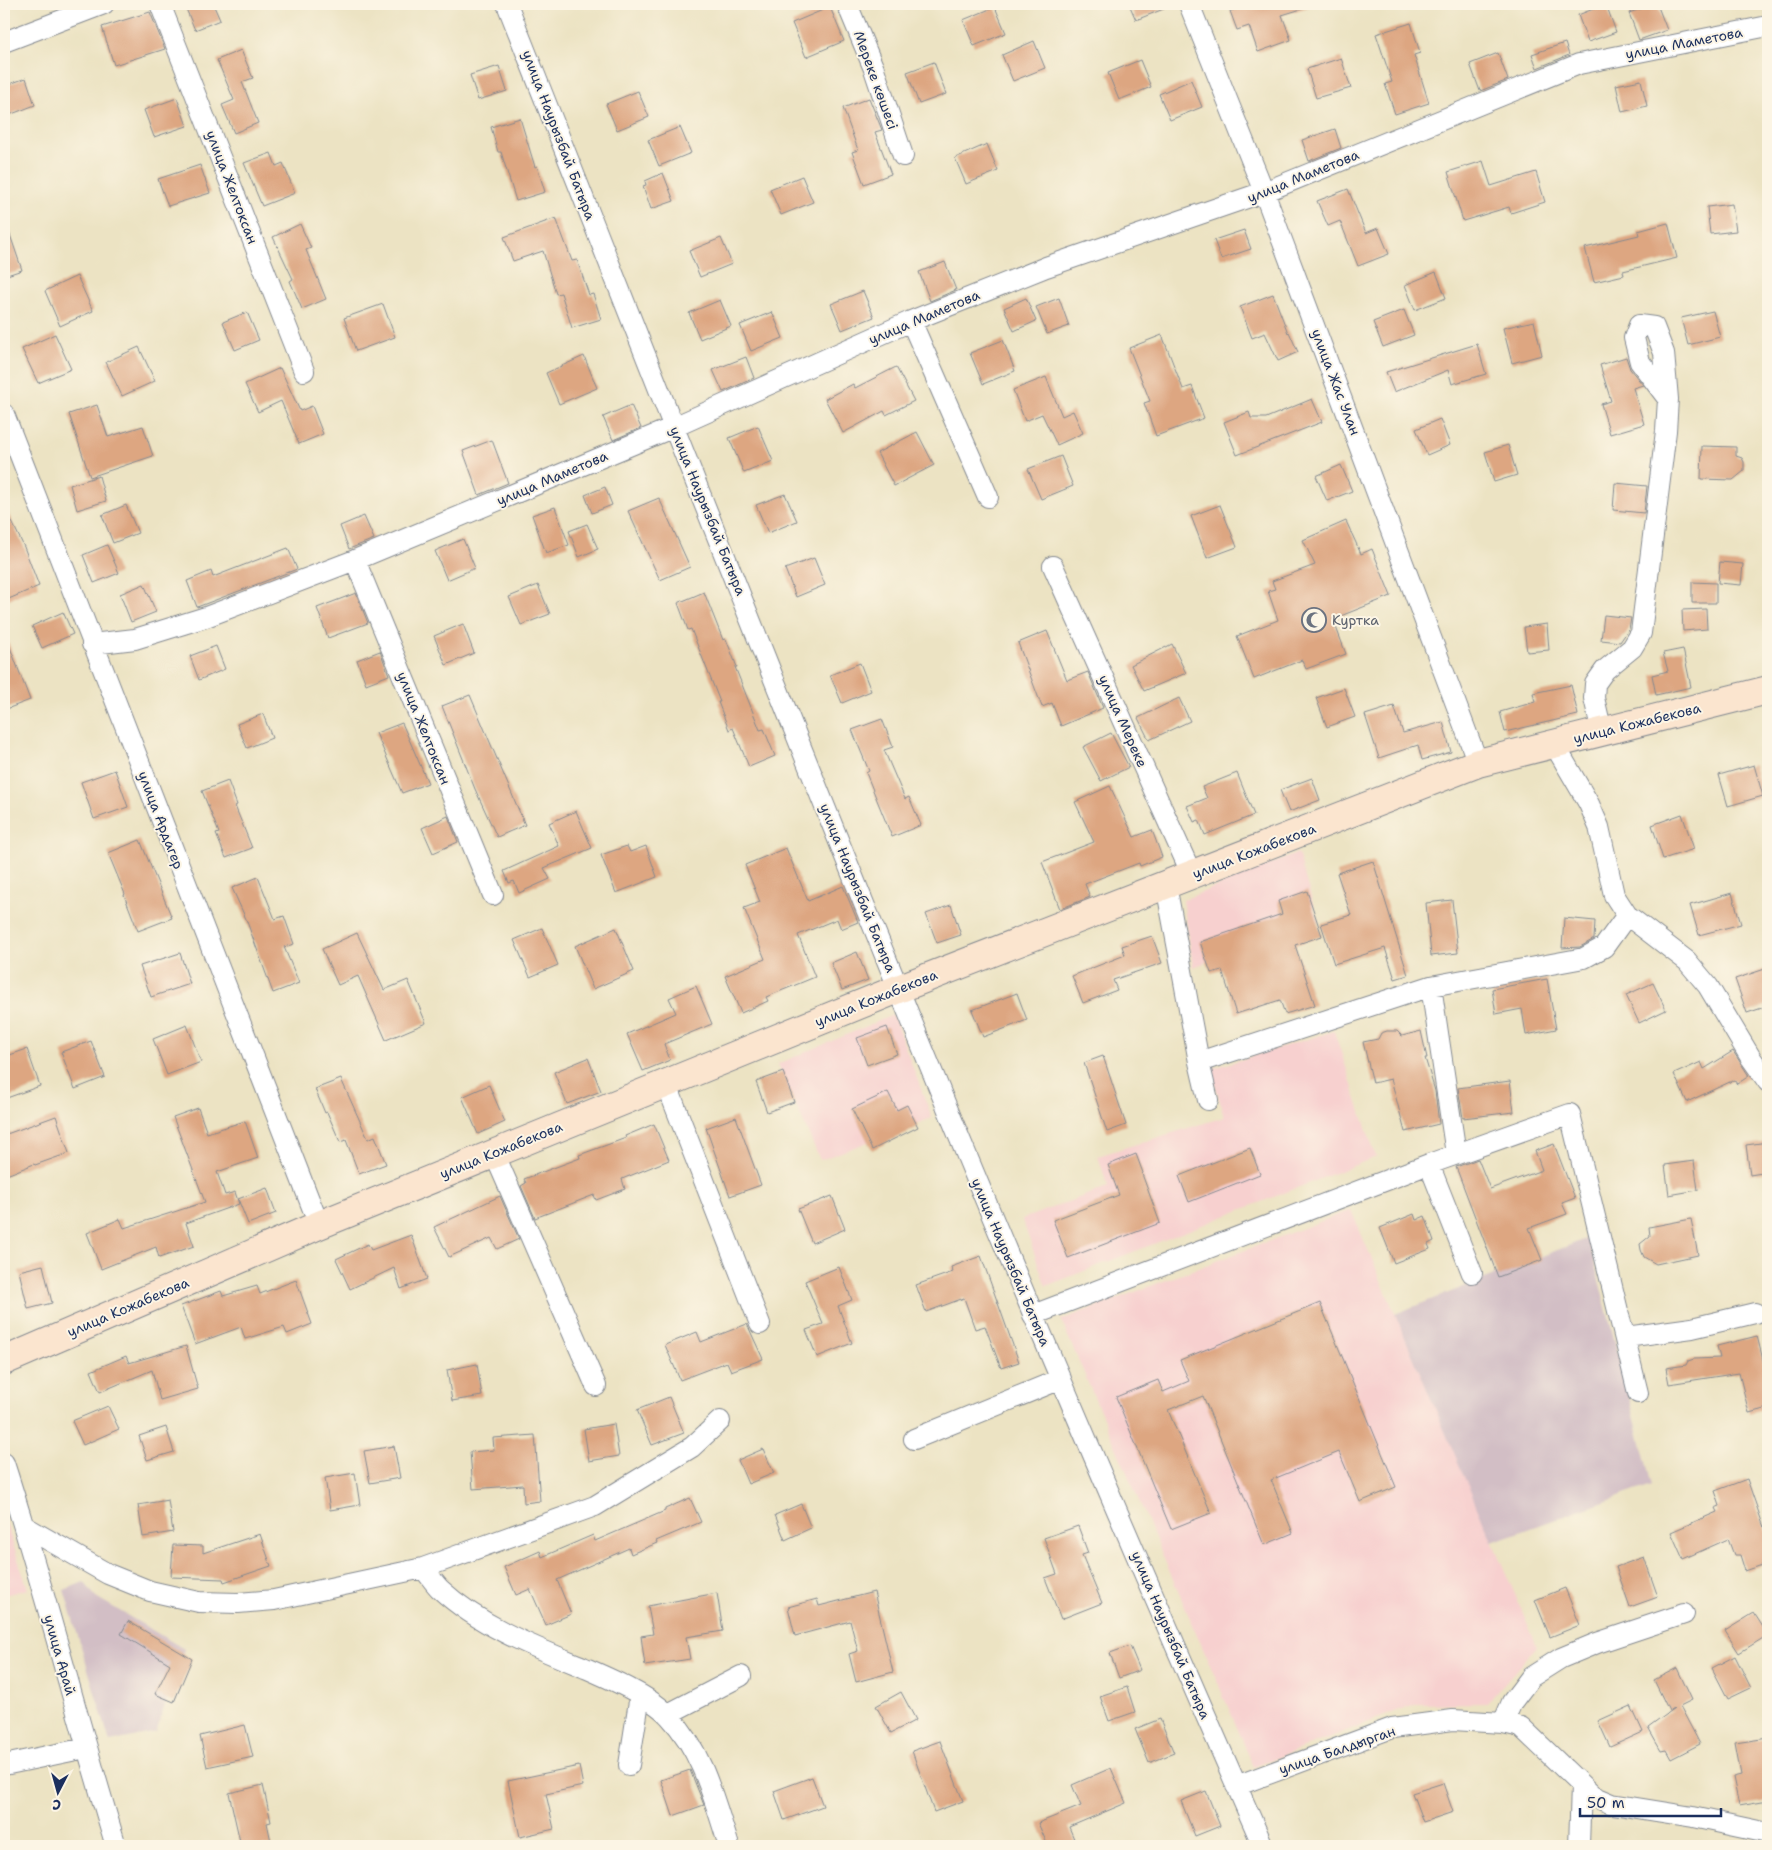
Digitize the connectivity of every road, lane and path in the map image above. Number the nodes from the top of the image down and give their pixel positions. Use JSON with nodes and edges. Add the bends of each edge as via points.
{"nodes":[{"id":1,"x":104,"y":4,"type":"edge"},
{"id":2,"x":160,"y":4,"type":"edge"},
{"id":3,"x":507,"y":4,"type":"edge"},
{"id":4,"x":847,"y":4,"type":"edge"},
{"id":5,"x":1189,"y":4,"type":"edge"},
{"id":6,"x":1768,"y":26,"type":"edge"},
{"id":7,"x":4,"y":42,"type":"edge"},
{"id":8,"x":903,"y":156,"type":"dead end"},
{"id":9,"x":1264,"y":192,"type":"junction"},
{"id":10,"x":911,"y":321,"type":"junction"},
{"id":11,"x":304,"y":371,"type":"dead end"},
{"id":12,"x":1668,"y":399,"type":"dead end"},
{"id":13,"x":4,"y":414,"type":"edge"},
{"id":14,"x":674,"y":427,"type":"junction"},
{"id":15,"x":988,"y":497,"type":"dead end"},
{"id":16,"x":355,"y":560,"type":"junction"},
{"id":17,"x":1053,"y":566,"type":"dead end"},
{"id":18,"x":92,"y":644,"type":"junction"},
{"id":19,"x":1768,"y":690,"type":"edge"},
{"id":20,"x":1602,"y":732,"type":"junction"},
{"id":21,"x":1554,"y":744,"type":"junction"},
{"id":22,"x":1478,"y":763,"type":"junction"},
{"id":23,"x":1192,"y":875,"type":"junction"},
{"id":24,"x":1166,"y":885,"type":"junction"},
{"id":25,"x":493,"y":895,"type":"dead end"},
{"id":26,"x":1627,"y":915,"type":"junction"},
{"id":27,"x":1431,"y":986,"type":"junction"},
{"id":28,"x":898,"y":989,"type":"junction"},
{"id":29,"x":1199,"y":1062,"type":"junction"},
{"id":30,"x":1768,"y":1082,"type":"edge"},
{"id":31,"x":666,"y":1083,"type":"junction"},
{"id":32,"x":1208,"y":1100,"type":"dead end"},
{"id":33,"x":494,"y":1153,"type":"junction"},
{"id":34,"x":1456,"y":1154,"type":"junction"},
{"id":35,"x":1429,"y":1164,"type":"junction"},
{"id":36,"x":319,"y":1225,"type":"junction"},
{"id":37,"x":1472,"y":1273,"type":"dead end"},
{"id":38,"x":1033,"y":1314,"type":"junction"},
{"id":39,"x":1755,"y":1314,"type":"dead end"},
{"id":40,"x":760,"y":1324,"type":"dead end"},
{"id":41,"x":1626,"y":1337,"type":"junction"},
{"id":42,"x":4,"y":1361,"type":"edge"},
{"id":43,"x":1061,"y":1379,"type":"junction"},
{"id":44,"x":596,"y":1386,"type":"dead end"},
{"id":45,"x":1638,"y":1393,"type":"dead end"},
{"id":46,"x":720,"y":1420,"type":"dead end"},
{"id":47,"x":914,"y":1439,"type":"dead end"},
{"id":48,"x":4,"y":1463,"type":"edge"},
{"id":49,"x":24,"y":1526,"type":"junction"},
{"id":50,"x":423,"y":1568,"type":"junction"},
{"id":51,"x":1684,"y":1614,"type":"dead end"},
{"id":52,"x":741,"y":1676,"type":"dead end"},
{"id":53,"x":640,"y":1695,"type":"junction"},
{"id":54,"x":668,"y":1714,"type":"junction"},
{"id":55,"x":1503,"y":1723,"type":"junction"},
{"id":56,"x":86,"y":1748,"type":"junction"},
{"id":57,"x":629,"y":1764,"type":"dead end"},
{"id":58,"x":4,"y":1765,"type":"edge"},
{"id":59,"x":1582,"y":1785,"type":"junction"},
{"id":60,"x":1236,"y":1786,"type":"junction"},
{"id":61,"x":1768,"y":1833,"type":"edge"},
{"id":62,"x":116,"y":1846,"type":"edge"},
{"id":63,"x":728,"y":1846,"type":"edge"},
{"id":64,"x":1262,"y":1846,"type":"edge"},
{"id":65,"x":1579,"y":1846,"type":"edge"}],
"edges":[{"from":1,"to":7,"type":"street"},
{"from":2,"to":11,"type":"street","name":"улица Желтоксан"},
{"from":3,"to":14,"type":"street","name":"улица Наурызбай Батыра"},
{"from":4,"to":8,"type":"street","name":"Мереке көшесі","via":[[874,69]]},
{"from":5,"to":9,"type":"street","name":"улица Жас Улан"},
{"from":6,"to":9,"type":"street","name":"улица Маметова","via":[[1579,64]]},
{"from":9,"to":10,"type":"street","name":"улица Маметова","via":[[1046,267]]},
{"from":9,"to":22,"type":"street","name":"улица Жас Улан"},
{"from":10,"to":14,"type":"street","name":"улица Маметова"},
{"from":10,"to":15,"type":"street"},
{"from":12,"to":20,"type":"street","via":[[1641,633],[1632,648],[1605,670],[1595,684],[1594,698]]},
{"from":13,"to":18,"type":"street","name":"улица Ардагер"},
{"from":14,"to":16,"type":"street","name":"улица Маметова"},
{"from":14,"to":28,"type":"street","name":"улица Наурызбай Батыра"},
{"from":16,"to":18,"type":"street","name":"улица Маметова","via":[[206,618],[135,639]]},
{"from":16,"to":25,"type":"street","name":"улица Желтоксан"},
{"from":17,"to":23,"type":"street","name":"улица Мереке"},
{"from":18,"to":36,"type":"street","name":"улица Ардагер"},
{"from":19,"to":20,"type":"main road","name":"улица Кожабекова"},
{"from":20,"to":21,"type":"main road","name":"улица Кожабекова"},
{"from":21,"to":22,"type":"main road","name":"улица Кожабекова"},
{"from":21,"to":26,"type":"street","via":[[1599,827],[1614,895]]},
{"from":22,"to":23,"type":"main road","name":"улица Кожабекова"},
{"from":23,"to":24,"type":"main road","name":"улица Кожабекова"},
{"from":24,"to":28,"type":"main road","name":"улица Кожабекова"},
{"from":24,"to":29,"type":"street"},
{"from":26,"to":27,"type":"street","via":[[1604,947],[1584,958]]},
{"from":26,"to":30,"type":"street","via":[[1687,961],[1703,980]]},
{"from":27,"to":29,"type":"street"},
{"from":27,"to":34,"type":"street"},
{"from":28,"to":31,"type":"main road","name":"улица Кожабекова"},
{"from":28,"to":38,"type":"street","name":"улица Наурызбай Батыра"},
{"from":29,"to":32,"type":"street"},
{"from":31,"to":33,"type":"main road","name":"улица Кожабекова"},
{"from":31,"to":40,"type":"street"},
{"from":33,"to":36,"type":"main road","name":"улица Кожабекова"},
{"from":33,"to":44,"type":"street"},
{"from":34,"to":35,"type":"street"},
{"from":34,"to":41,"type":"street","via":[[1570,1114]]},
{"from":35,"to":37,"type":"street"},
{"from":35,"to":38,"type":"street"},
{"from":36,"to":42,"type":"main road","name":"улица Кожабекова"},
{"from":38,"to":43,"type":"street","name":"улица Наурызбай Батыра"},
{"from":39,"to":41,"type":"street","via":[[1692,1328]]},
{"from":41,"to":45,"type":"street"},
{"from":43,"to":47,"type":"street"},
{"from":43,"to":60,"type":"street","name":"улица Наурызбай Батыра"},
{"from":46,"to":50,"type":"street","via":[[692,1447],[595,1506]]},
{"from":48,"to":49,"type":"street","name":"улица Арай"},
{"from":49,"to":50,"type":"street","via":[[108,1574],[150,1591],[199,1602],[274,1600]]},
{"from":49,"to":56,"type":"street","name":"улица Арай"},
{"from":50,"to":53,"type":"street","via":[[439,1588],[474,1615]]},
{"from":51,"to":55,"type":"street","via":[[1561,1658],[1531,1677],[1512,1702]]},
{"from":52,"to":54,"type":"street"},
{"from":53,"to":54,"type":"street"},
{"from":53,"to":57,"type":"street"},
{"from":54,"to":63,"type":"street","via":[[688,1739],[705,1770]]},
{"from":55,"to":59,"type":"street","name":"улица Балдырган","via":[[1521,1728]]},
{"from":55,"to":60,"type":"street","name":"улица Балдырган","via":[[1454,1720],[1392,1728]]},
{"from":56,"to":58,"type":"street"},
{"from":56,"to":62,"type":"street","name":"улица Арай"},
{"from":59,"to":61,"type":"street","name":"улица Балдырган","via":[[1592,1796],[1612,1804]]},
{"from":59,"to":65,"type":"street"},
{"from":60,"to":64,"type":"street","name":"улица Наурызбай Батыра"}]}
